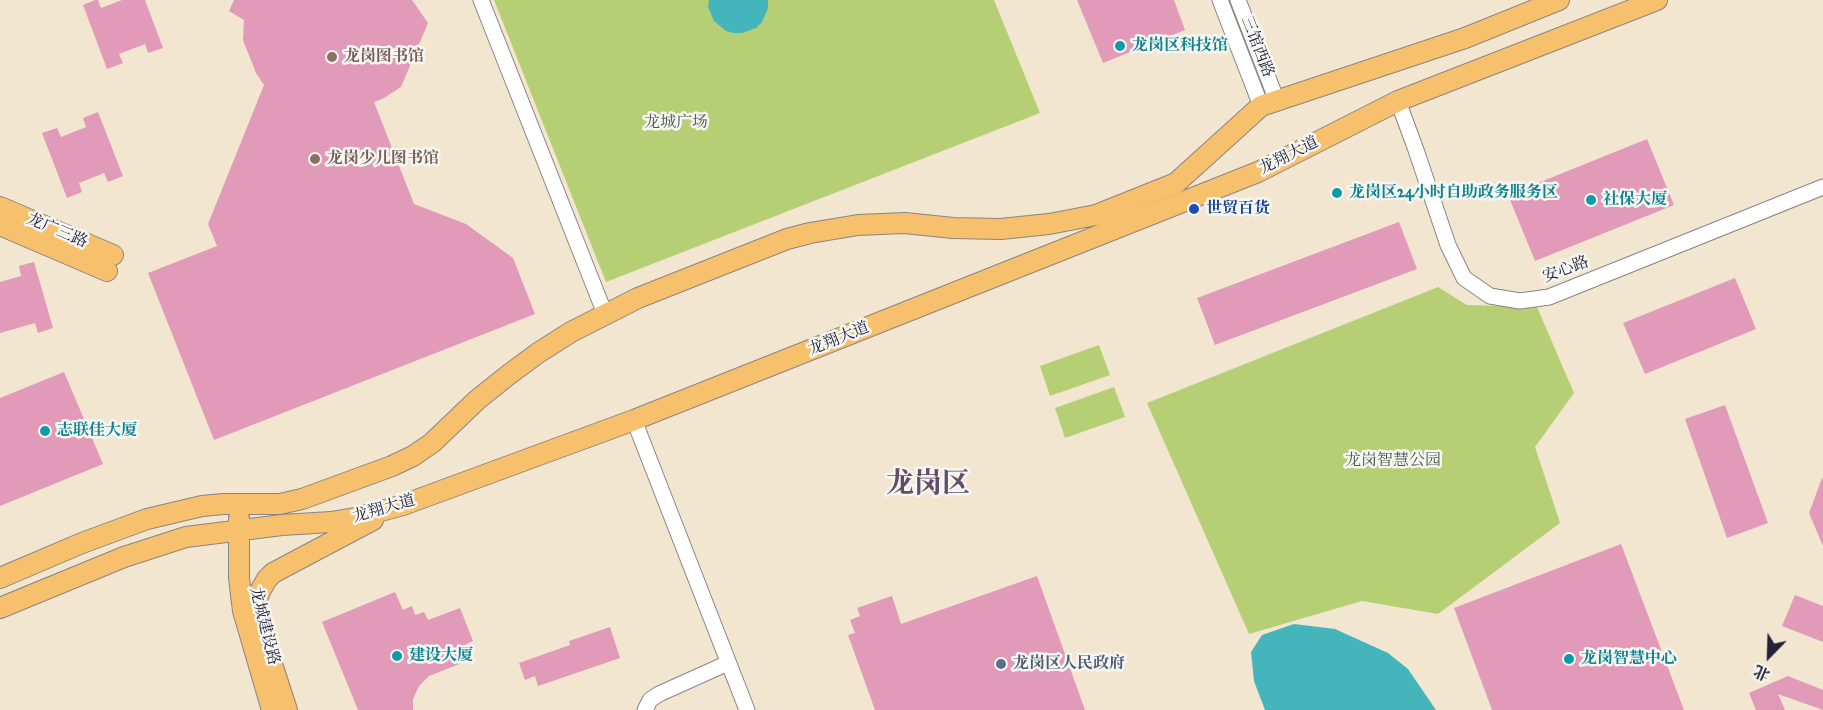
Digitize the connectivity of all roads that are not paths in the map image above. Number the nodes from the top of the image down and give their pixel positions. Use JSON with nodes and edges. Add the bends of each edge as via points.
{"nodes":[{"id":1,"x":481,"y":0,"type":"edge"},
{"id":2,"x":1220,"y":0,"type":"edge"},
{"id":3,"x":1238,"y":0,"type":"edge"},
{"id":4,"x":1559,"y":0,"type":"edge"},
{"id":5,"x":1657,"y":0,"type":"edge"},
{"id":6,"x":1398,"y":101,"type":"junction"},
{"id":7,"x":1269,"y":103,"type":"junction"},
{"id":8,"x":1823,"y":187,"type":"edge"},
{"id":9,"x":0,"y":207,"type":"edge"},
{"id":10,"x":0,"y":225,"type":"edge"},
{"id":11,"x":605,"y":314,"type":"junction"},
{"id":12,"x":634,"y":420,"type":"junction"},
{"id":13,"x":246,"y":504,"type":"junction"},
{"id":14,"x":403,"y":505,"type":"junction"},
{"id":15,"x":245,"y":530,"type":"junction"},
{"id":16,"x":0,"y":578,"type":"edge"},
{"id":17,"x":0,"y":608,"type":"edge"},
{"id":18,"x":256,"y":608,"type":"junction"},
{"id":19,"x":728,"y":663,"type":"junction"},
{"id":20,"x":272,"y":710,"type":"edge"},
{"id":21,"x":287,"y":710,"type":"edge"},
{"id":22,"x":645,"y":710,"type":"edge"},
{"id":23,"x":747,"y":710,"type":"edge"}],
"edges":[{"from":1,"to":11,"type":"street"},
{"from":2,"to":7,"type":"street","name":"三馆西路"},
{"from":3,"to":7,"type":"street","name":"三馆西路"},
{"from":4,"to":7,"type":"main road","via":[[1465,38]]},
{"from":5,"to":6,"type":"main road","name":"龙翔大道"},
{"from":6,"to":8,"type":"street","name":"安心路","via":[[1452,253],[1464,278],[1490,296],[1520,301],[1549,297]]},
{"from":6,"to":12,"type":"main road","name":"龙翔大道","via":[[1258,172]]},
{"from":7,"to":11,"type":"main road","via":[[1176,183],[1096,215],[1001,229],[905,223],[834,228],[787,239]]},
{"from":9,"to":10,"type":"main road","name":"龙广三路","via":[[110,263]]},
{"from":11,"to":13,"type":"main road","via":[[538,353],[413,456],[302,500]]},
{"from":12,"to":14,"type":"main road","name":"龙翔大道"},
{"from":12,"to":19,"type":"street"},
{"from":13,"to":15,"type":"main road","name":"龙城建设路"},
{"from":13,"to":16,"type":"main road","via":[[202,506],[147,519]]},
{"from":14,"to":15,"type":"main road","name":"龙翔大道","via":[[331,522]]},
{"from":14,"to":18,"type":"main road","via":[[279,568],[263,585]]},
{"from":15,"to":17,"type":"main road","name":"龙翔大道","via":[[155,546]]},
{"from":15,"to":18,"type":"main road","name":"龙城建设路"},
{"from":15,"to":20,"type":"main road","name":"龙城建设路","via":[[239,578],[243,611]]},
{"from":18,"to":21,"type":"main road","name":"龙城建设路"},
{"from":19,"to":22,"type":"street","via":[[659,694]]},
{"from":19,"to":23,"type":"street"}]}
